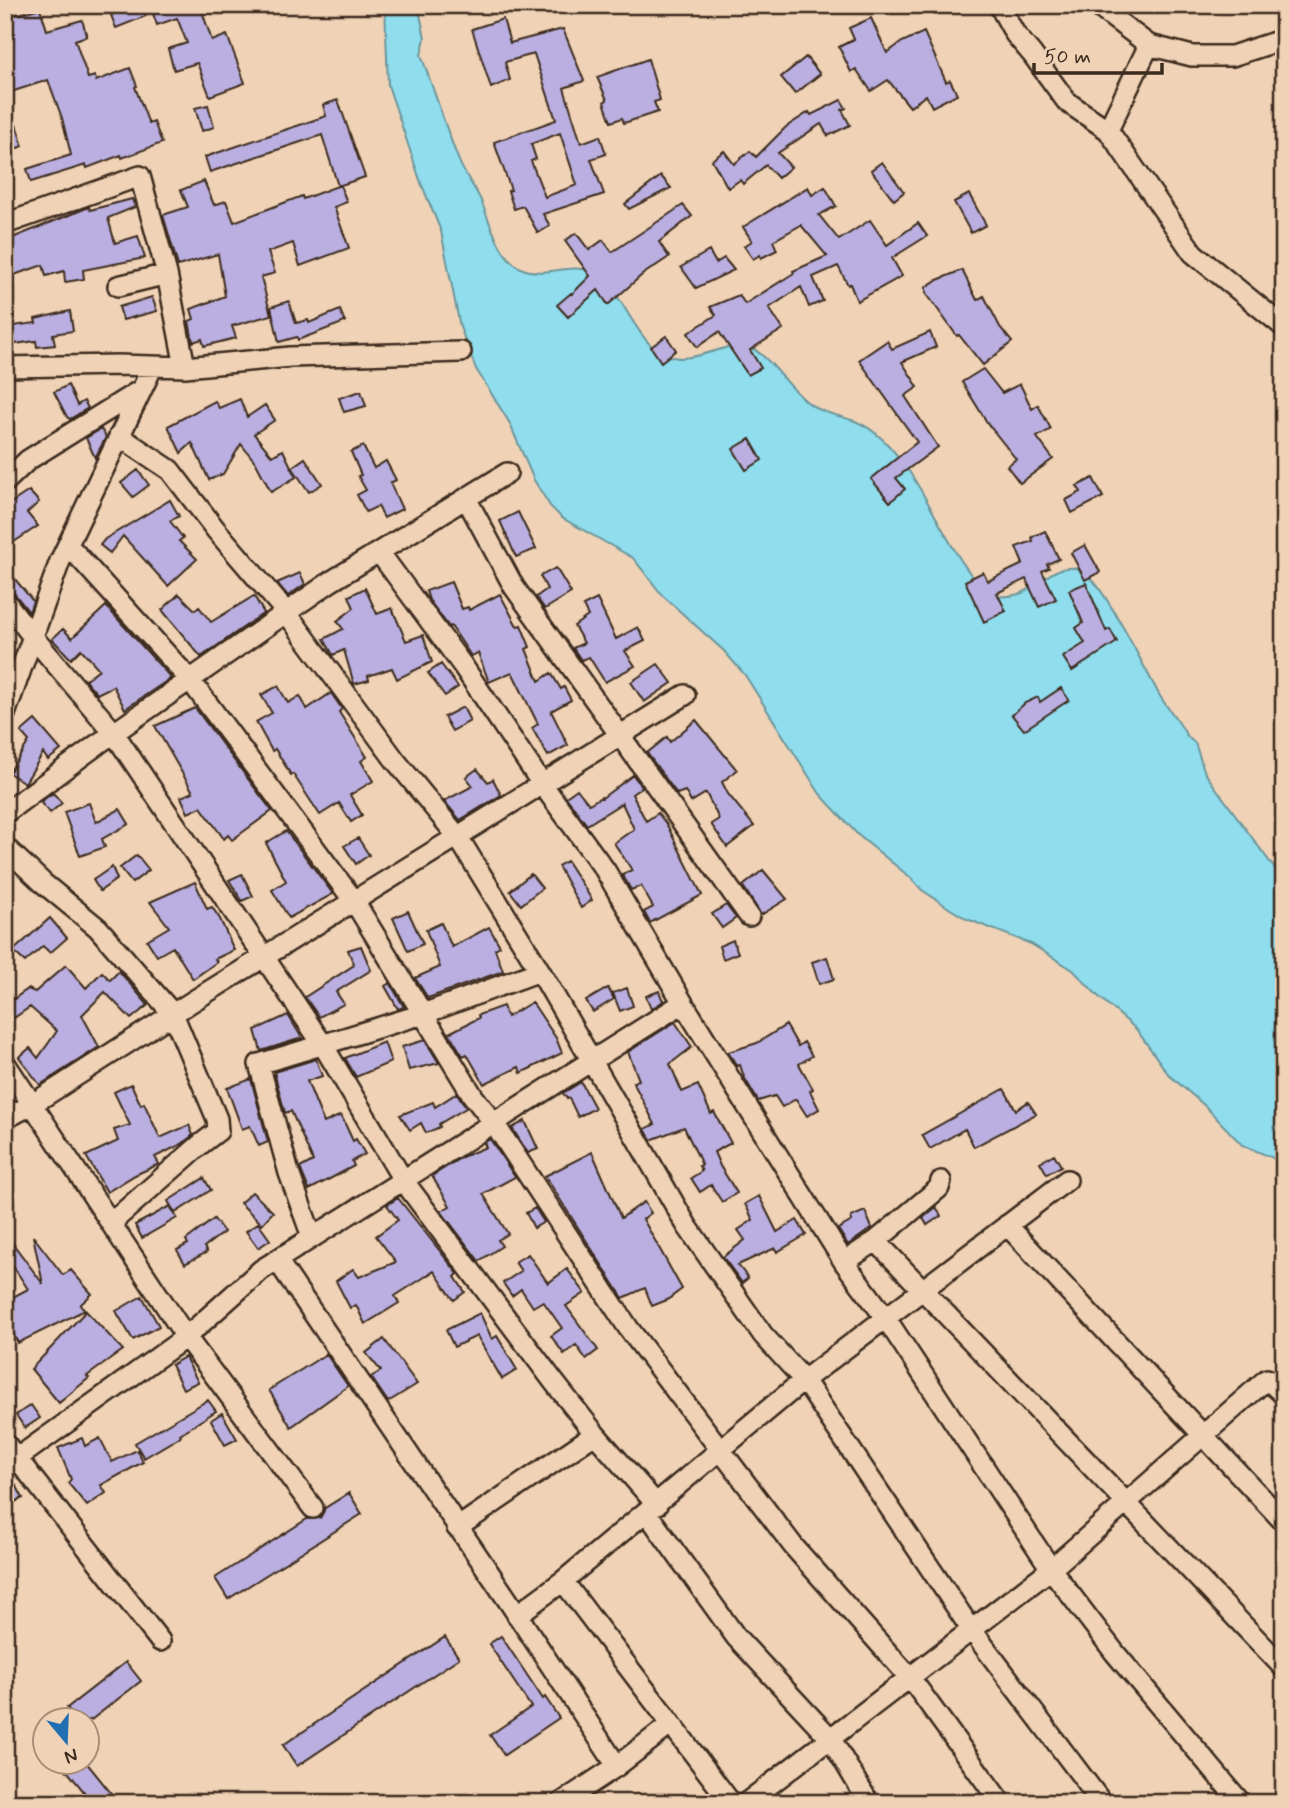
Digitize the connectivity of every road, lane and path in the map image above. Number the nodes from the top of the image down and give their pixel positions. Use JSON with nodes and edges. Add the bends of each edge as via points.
{"nodes":[{"id":1,"x":999,"y":5,"type":"edge"},
{"id":2,"x":1096,"y":5,"type":"edge"},
{"id":3,"x":1284,"y":39,"type":"edge"},
{"id":4,"x":1149,"y":45,"type":"junction"},
{"id":5,"x":1108,"y":130,"type":"junction"},
{"id":6,"x":5,"y":224,"type":"edge"},
{"id":7,"x":167,"y":274,"type":"junction"},
{"id":8,"x":118,"y":286,"type":"dead end"},
{"id":9,"x":1284,"y":327,"type":"edge"},
{"id":10,"x":461,"y":352,"type":"dead end"},
{"id":11,"x":5,"y":366,"type":"edge"},
{"id":12,"x":153,"y":366,"type":"junction"},
{"id":13,"x":185,"y":367,"type":"junction"},
{"id":14,"x":142,"y":389,"type":"junction"},
{"id":15,"x":119,"y":436,"type":"junction"},
{"id":16,"x":507,"y":473,"type":"dead end"},
{"id":17,"x":5,"y":482,"type":"edge"},
{"id":18,"x":466,"y":498,"type":"junction"},
{"id":19,"x":68,"y":545,"type":"junction"},
{"id":20,"x":379,"y":552,"type":"junction"},
{"id":21,"x":5,"y":601,"type":"edge"},
{"id":22,"x":286,"y":612,"type":"junction"},
{"id":23,"x":33,"y":638,"type":"junction"},
{"id":24,"x":190,"y":680,"type":"junction"},
{"id":25,"x":685,"y":695,"type":"dead end"},
{"id":26,"x":5,"y":714,"type":"edge"},
{"id":27,"x":114,"y":733,"type":"junction"},
{"id":28,"x":620,"y":736,"type":"junction"},
{"id":29,"x":542,"y":784,"type":"junction"},
{"id":30,"x":5,"y":813,"type":"edge"},
{"id":31,"x":458,"y":836,"type":"junction"},
{"id":32,"x":6,"y":848,"type":"edge"},
{"id":33,"x":354,"y":901,"type":"junction"},
{"id":34,"x":748,"y":916,"type":"dead end"},
{"id":35,"x":265,"y":956,"type":"junction"},
{"id":36,"x":540,"y":971,"type":"junction"},
{"id":37,"x":683,"y":1003,"type":"junction"},
{"id":38,"x":173,"y":1014,"type":"junction"},
{"id":39,"x":423,"y":1014,"type":"junction"},
{"id":40,"x":323,"y":1045,"type":"junction"},
{"id":41,"x":591,"y":1062,"type":"junction"},
{"id":42,"x":5,"y":1063,"type":"edge"},
{"id":43,"x":31,"y":1105,"type":"junction"},
{"id":44,"x":5,"y":1119,"type":"edge"},
{"id":45,"x":494,"y":1123,"type":"junction"},
{"id":46,"x":1067,"y":1180,"type":"dead end"},
{"id":47,"x":402,"y":1181,"type":"junction"},
{"id":48,"x":941,"y":1181,"type":"dead end"},
{"id":49,"x":111,"y":1222,"type":"junction"},
{"id":50,"x":1007,"y":1225,"type":"junction"},
{"id":51,"x":312,"y":1237,"type":"junction"},
{"id":52,"x":876,"y":1241,"type":"junction"},
{"id":53,"x":276,"y":1260,"type":"junction"},
{"id":54,"x":844,"y":1262,"type":"junction"},
{"id":55,"x":923,"y":1289,"type":"junction"},
{"id":56,"x":885,"y":1317,"type":"junction"},
{"id":57,"x":186,"y":1337,"type":"junction"},
{"id":58,"x":804,"y":1380,"type":"junction"},
{"id":59,"x":1284,"y":1395,"type":"edge"},
{"id":60,"x":595,"y":1434,"type":"junction"},
{"id":61,"x":1202,"y":1436,"type":"junction"},
{"id":62,"x":5,"y":1443,"type":"edge"},
{"id":63,"x":721,"y":1450,"type":"junction"},
{"id":64,"x":11,"y":1463,"type":"edge"},
{"id":65,"x":1126,"y":1504,"type":"junction"},
{"id":66,"x":313,"y":1508,"type":"dead end"},
{"id":67,"x":652,"y":1509,"type":"junction"},
{"id":68,"x":1284,"y":1522,"type":"edge"},
{"id":69,"x":457,"y":1528,"type":"junction"},
{"id":70,"x":1051,"y":1569,"type":"junction"},
{"id":71,"x":563,"y":1581,"type":"junction"},
{"id":72,"x":517,"y":1615,"type":"junction"},
{"id":73,"x":971,"y":1629,"type":"junction"},
{"id":74,"x":160,"y":1641,"type":"dead end"},
{"id":75,"x":1284,"y":1668,"type":"edge"},
{"id":76,"x":911,"y":1679,"type":"junction"},
{"id":77,"x":670,"y":1725,"type":"junction"},
{"id":78,"x":831,"y":1739,"type":"junction"},
{"id":79,"x":617,"y":1766,"type":"junction"},
{"id":80,"x":561,"y":1803,"type":"edge"},
{"id":81,"x":731,"y":1803,"type":"edge"},
{"id":82,"x":746,"y":1803,"type":"edge"},
{"id":83,"x":869,"y":1803,"type":"edge"},
{"id":84,"x":1001,"y":1803,"type":"edge"},
{"id":85,"x":1102,"y":1803,"type":"edge"},
{"id":86,"x":1241,"y":1803,"type":"edge"}],
"edges":[{"from":1,"to":5,"type":"street","via":[[1015,34],[1067,102]]},
{"from":2,"to":4,"type":"street"},
{"from":3,"to":4,"type":"street","via":[[1232,56],[1192,56]]},
{"from":4,"to":5,"type":"street"},
{"from":5,"to":9,"type":"street","via":[[1193,253]]},
{"from":6,"to":7,"type":"street","via":[[140,176]]},
{"from":7,"to":8,"type":"street"},
{"from":7,"to":13,"type":"street"},
{"from":10,"to":13,"type":"street","via":[[290,357]]},
{"from":11,"to":12,"type":"street"},
{"from":12,"to":13,"type":"street"},
{"from":12,"to":14,"type":"street"},
{"from":14,"to":15,"type":"street"},
{"from":14,"to":17,"type":"street","via":[[28,460]]},
{"from":15,"to":19,"type":"street"},
{"from":15,"to":22,"type":"street","via":[[170,470]]},
{"from":16,"to":18,"type":"street"},
{"from":18,"to":20,"type":"street"},
{"from":18,"to":28,"type":"street","via":[[514,587]]},
{"from":19,"to":23,"type":"street"},
{"from":19,"to":24,"type":"street"},
{"from":20,"to":22,"type":"street"},
{"from":20,"to":29,"type":"street"},
{"from":21,"to":23,"type":"street"},
{"from":22,"to":24,"type":"street"},
{"from":22,"to":31,"type":"street","via":[[395,760]]},
{"from":23,"to":26,"type":"street"},
{"from":23,"to":27,"type":"street"},
{"from":24,"to":27,"type":"street"},
{"from":24,"to":33,"type":"street"},
{"from":25,"to":28,"type":"street"},
{"from":27,"to":30,"type":"street"},
{"from":27,"to":35,"type":"street"},
{"from":28,"to":29,"type":"street"},
{"from":28,"to":34,"type":"street"},
{"from":29,"to":31,"type":"street"},
{"from":29,"to":37,"type":"street","via":[[605,870]]},
{"from":31,"to":33,"type":"street"},
{"from":31,"to":36,"type":"street"},
{"from":32,"to":38,"type":"street","via":[[98,928]]},
{"from":33,"to":35,"type":"street"},
{"from":33,"to":39,"type":"street"},
{"from":35,"to":38,"type":"street"},
{"from":35,"to":40,"type":"street"},
{"from":36,"to":39,"type":"street"},
{"from":36,"to":41,"type":"street"},
{"from":37,"to":41,"type":"street"},
{"from":37,"to":54,"type":"street"},
{"from":38,"to":43,"type":"street"},
{"from":38,"to":49,"type":"street","via":[[218,1131]]},
{"from":39,"to":40,"type":"street"},
{"from":39,"to":45,"type":"street"},
{"from":40,"to":47,"type":"street"},
{"from":40,"to":51,"type":"street","via":[[259,1064]]},
{"from":41,"to":45,"type":"street"},
{"from":41,"to":58,"type":"street","via":[[687,1226],[764,1335]]},
{"from":42,"to":43,"type":"street"},
{"from":43,"to":44,"type":"street"},
{"from":43,"to":49,"type":"street"},
{"from":45,"to":47,"type":"street"},
{"from":45,"to":63,"type":"street","via":[[629,1329]]},
{"from":46,"to":50,"type":"street"},
{"from":47,"to":51,"type":"street"},
{"from":47,"to":60,"type":"street"},
{"from":48,"to":52,"type":"street","via":[[939,1188]]},
{"from":49,"to":57,"type":"street"},
{"from":50,"to":55,"type":"street"},
{"from":50,"to":61,"type":"street"},
{"from":51,"to":53,"type":"street"},
{"from":52,"to":54,"type":"street"},
{"from":52,"to":55,"type":"street"},
{"from":53,"to":57,"type":"street"},
{"from":53,"to":69,"type":"street"},
{"from":54,"to":56,"type":"street"},
{"from":55,"to":56,"type":"street"},
{"from":55,"to":65,"type":"street"},
{"from":56,"to":58,"type":"street"},
{"from":56,"to":70,"type":"street"},
{"from":57,"to":64,"type":"street"},
{"from":57,"to":66,"type":"street"},
{"from":58,"to":63,"type":"street"},
{"from":58,"to":73,"type":"street"},
{"from":59,"to":61,"type":"street","via":[[1267,1379]]},
{"from":60,"to":67,"type":"street"},
{"from":60,"to":69,"type":"street"},
{"from":61,"to":65,"type":"street"},
{"from":61,"to":68,"type":"street"},
{"from":62,"to":64,"type":"street"},
{"from":63,"to":67,"type":"street"},
{"from":63,"to":76,"type":"street","via":[[794,1547]]},
{"from":64,"to":74,"type":"street"},
{"from":65,"to":70,"type":"street"},
{"from":65,"to":75,"type":"street"},
{"from":67,"to":71,"type":"street"},
{"from":67,"to":78,"type":"street","via":[[736,1637]]},
{"from":69,"to":72,"type":"street"},
{"from":70,"to":73,"type":"street"},
{"from":70,"to":86,"type":"street"},
{"from":71,"to":72,"type":"street"},
{"from":71,"to":77,"type":"street"},
{"from":72,"to":79,"type":"street"},
{"from":73,"to":76,"type":"street"},
{"from":73,"to":85,"type":"street"},
{"from":76,"to":78,"type":"street"},
{"from":76,"to":84,"type":"street"},
{"from":77,"to":79,"type":"street"},
{"from":77,"to":81,"type":"street"},
{"from":78,"to":82,"type":"street"},
{"from":78,"to":83,"type":"street"},
{"from":79,"to":80,"type":"street"}]}
